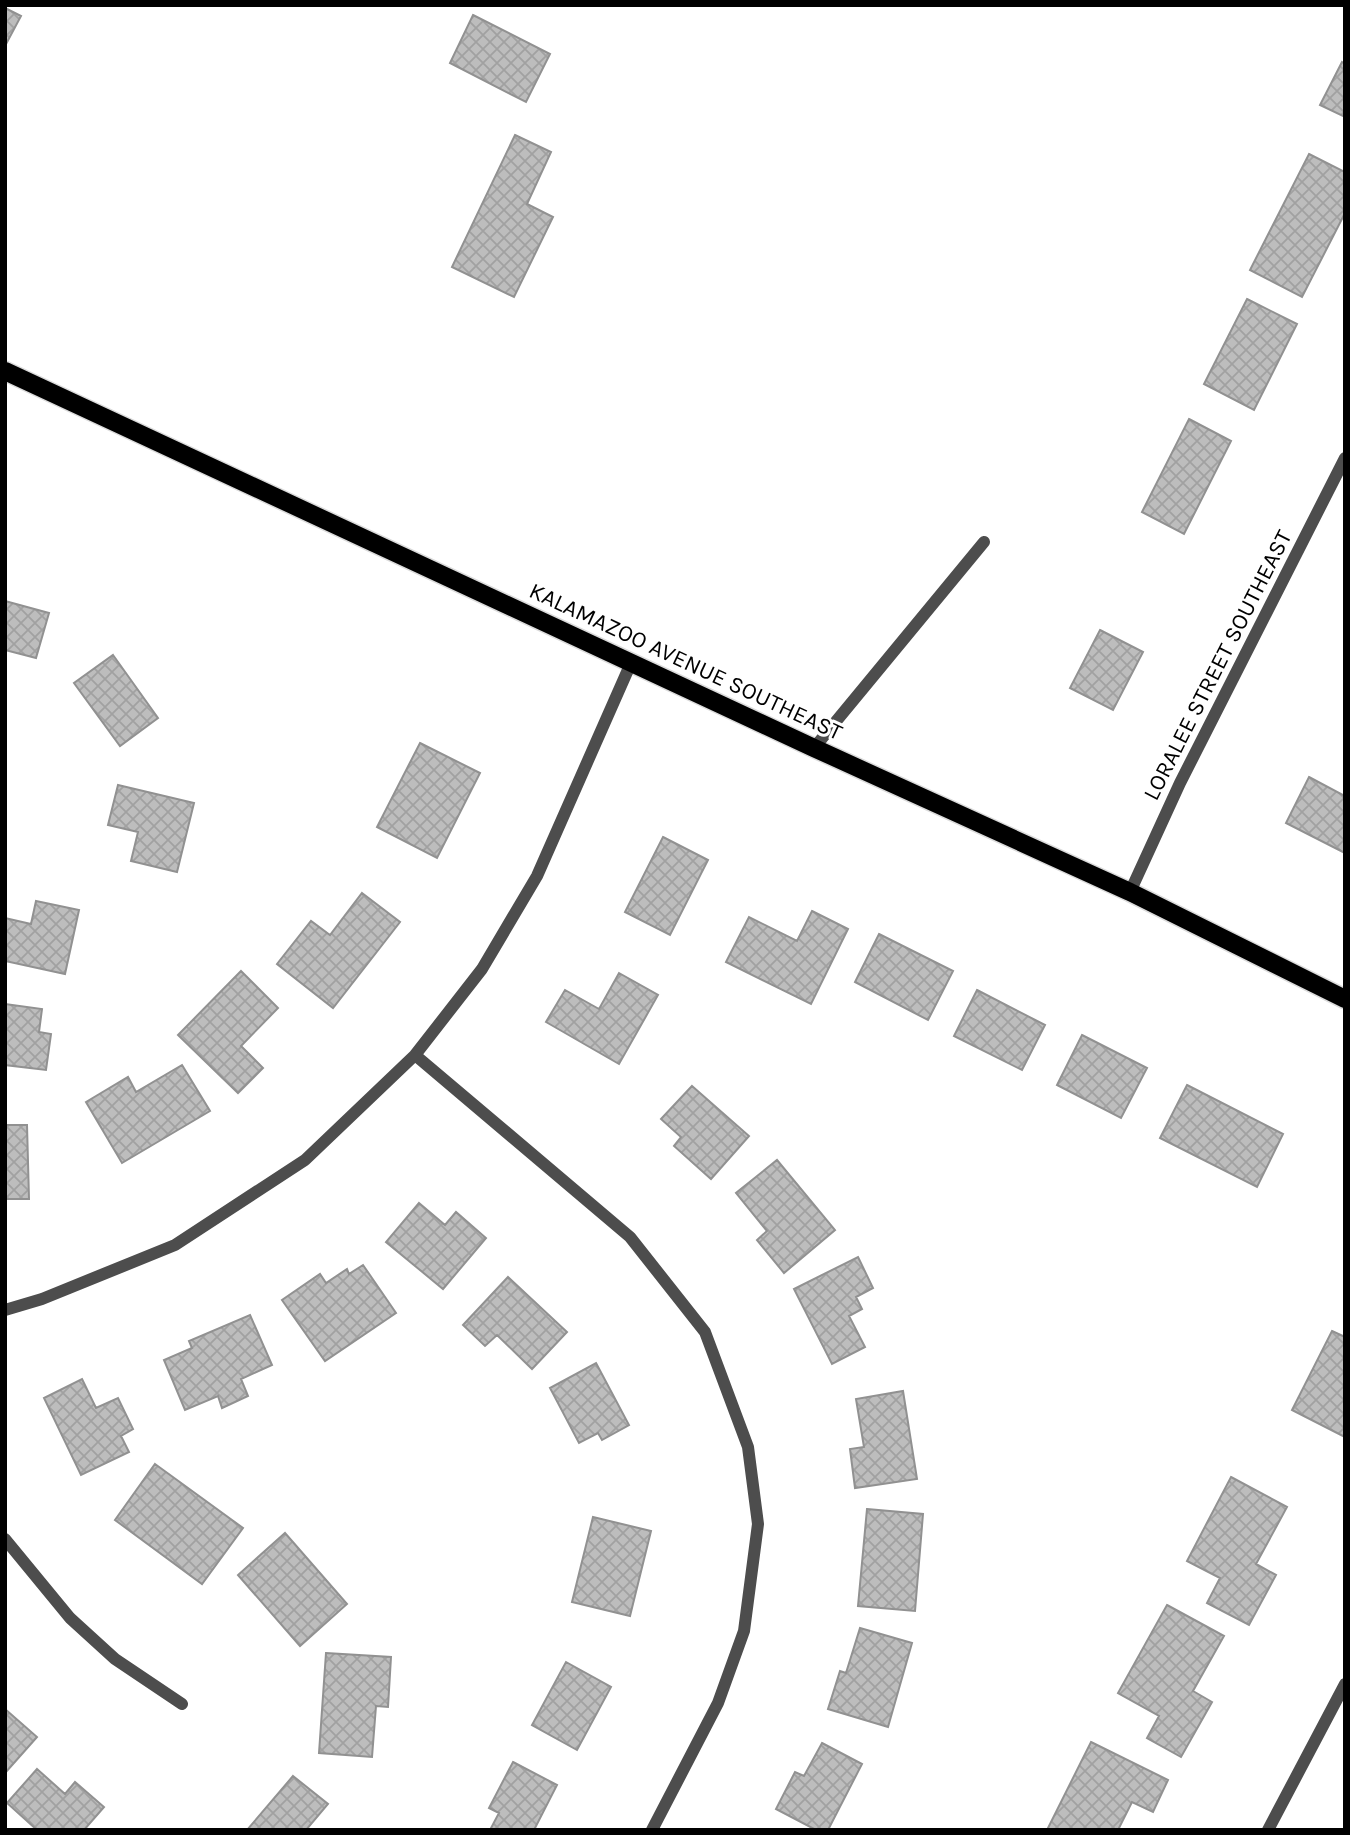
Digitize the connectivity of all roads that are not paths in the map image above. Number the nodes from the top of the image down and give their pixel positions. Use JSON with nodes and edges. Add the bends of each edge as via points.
{"nodes":[{"id":1,"x":5,"y":371,"type":"edge"},
{"id":2,"x":1345,"y":458,"type":"edge"},
{"id":3,"x":984,"y":542,"type":"dead end"},
{"id":4,"x":631,"y":663,"type":"junction"},
{"id":5,"x":814,"y":748,"type":"junction"},
{"id":6,"x":1130,"y":892,"type":"junction"},
{"id":7,"x":1345,"y":999,"type":"edge"},
{"id":8,"x":415,"y":1055,"type":"junction"},
{"id":9,"x":5,"y":1310,"type":"edge"},
{"id":10,"x":5,"y":1539,"type":"edge"},
{"id":11,"x":1345,"y":1684,"type":"edge"},
{"id":12,"x":182,"y":1704,"type":"dead end"},
{"id":13,"x":652,"y":1830,"type":"edge"},
{"id":14,"x":1268,"y":1830,"type":"edge"}],
"edges":[{"from":1,"to":4,"type":"main road","name":"KALAMAZOO AVENUE SOUTHEAST"},
{"from":2,"to":6,"type":"street","name":"LORALEE STREET SOUTHEAST","via":[[1186,771]]},
{"from":3,"to":5,"type":"street"},
{"from":4,"to":5,"type":"main road","name":"KALAMAZOO AVENUE SOUTHEAST"},
{"from":4,"to":8,"type":"street","via":[[537,876],[482,969]]},
{"from":5,"to":6,"type":"main road","name":"KALAMAZOO AVENUE SOUTHEAST"},
{"from":6,"to":7,"type":"main road","name":"KALAMAZOO AVENUE SOUTHEAST"},
{"from":8,"to":9,"type":"street","via":[[305,1160],[175,1245]]},
{"from":8,"to":13,"type":"street","via":[[630,1237],[705,1332],[748,1447],[758,1524],[744,1631],[718,1703]]},
{"from":10,"to":12,"type":"street","via":[[69,1618],[115,1659]]},
{"from":11,"to":14,"type":"street"}]}
